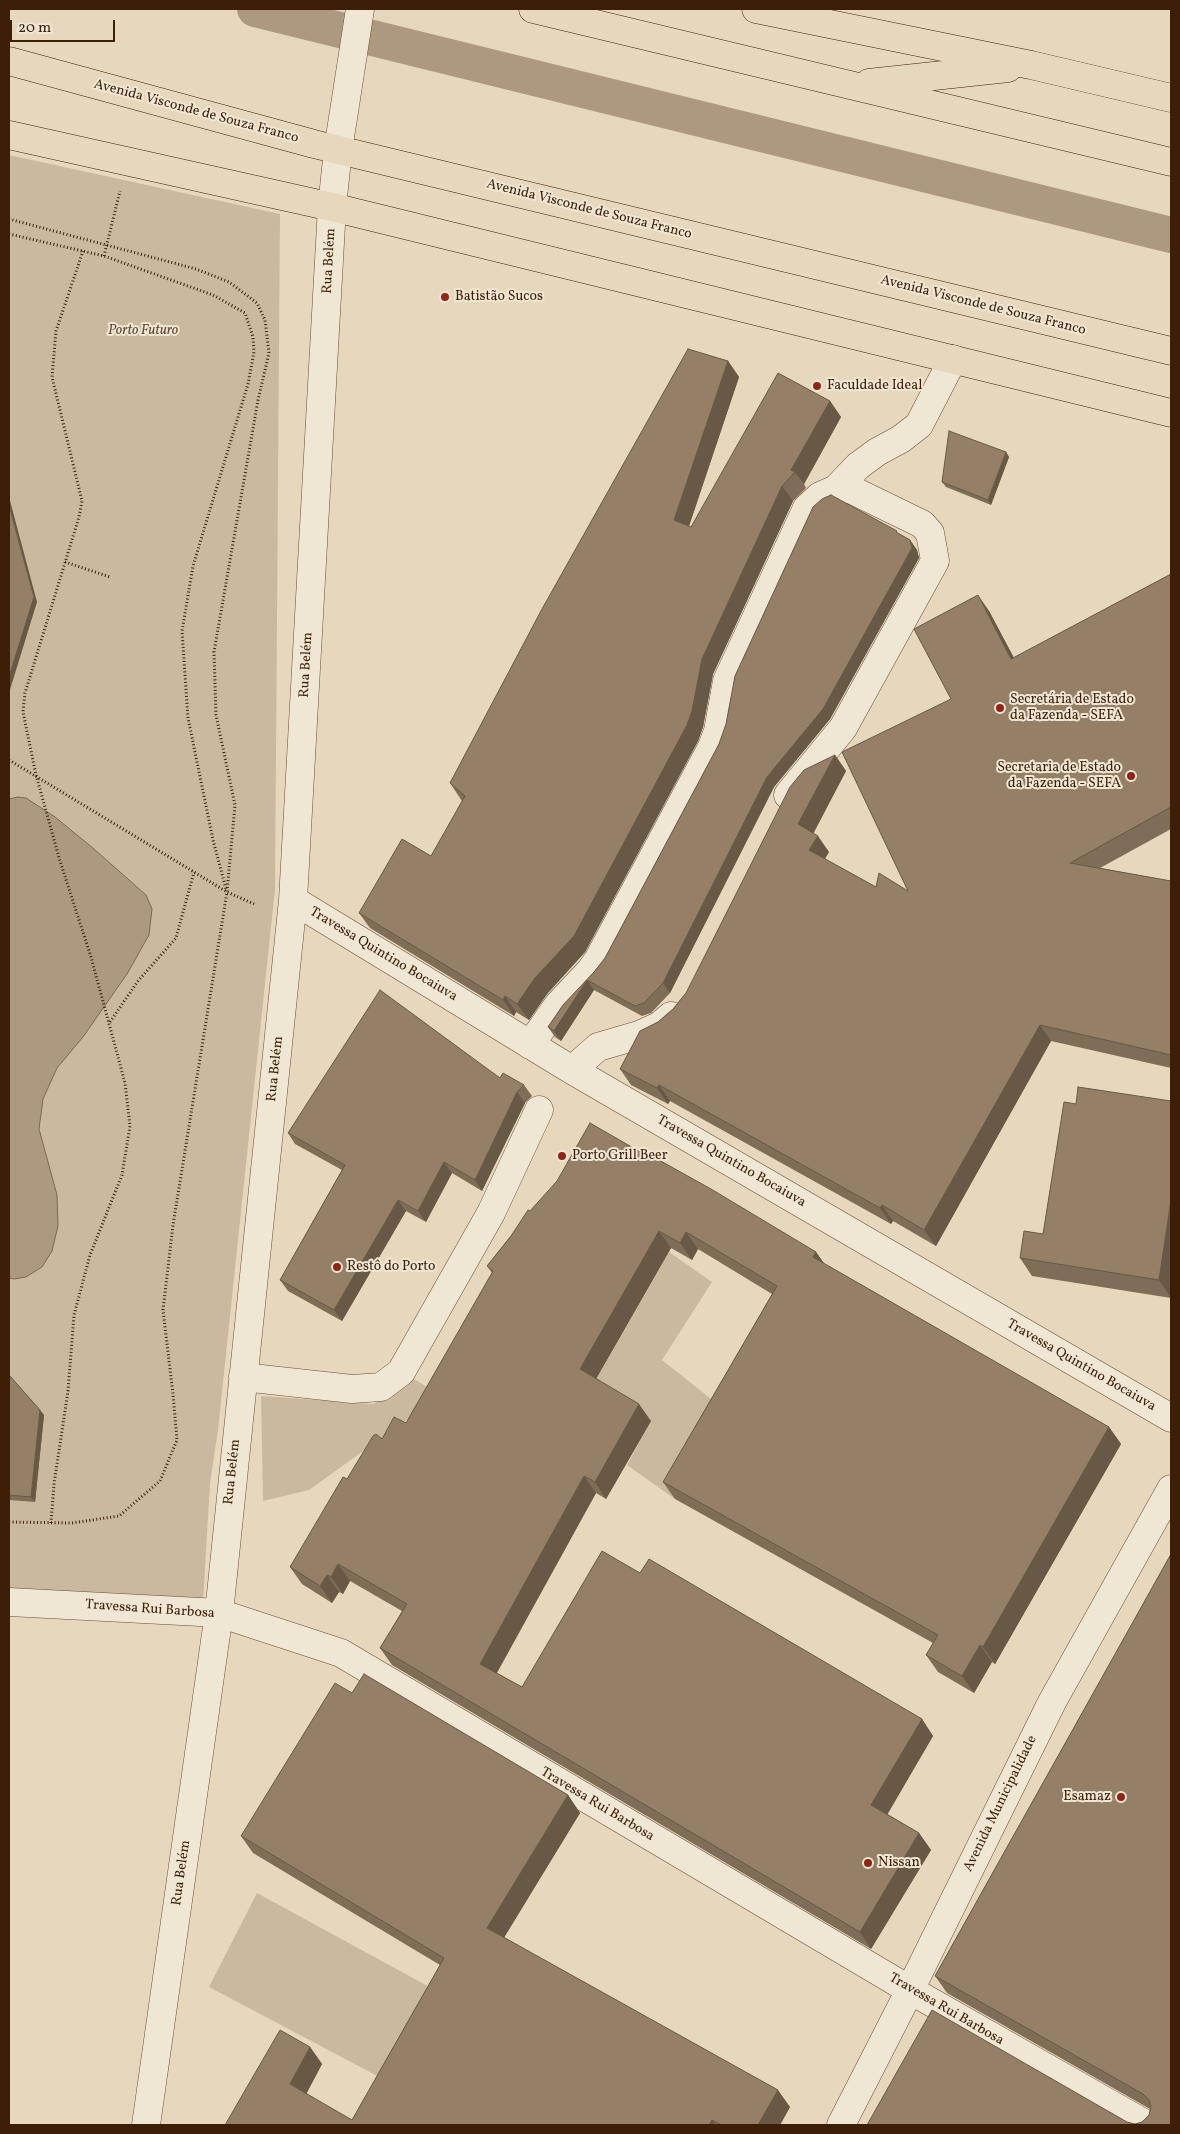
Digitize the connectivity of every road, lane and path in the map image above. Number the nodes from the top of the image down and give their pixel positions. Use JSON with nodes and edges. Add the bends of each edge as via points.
{"nodes":[{"id":1,"x":360,"y":9,"type":"edge"},
{"id":2,"x":532,"y":9,"type":"edge"},
{"id":3,"x":756,"y":9,"type":"edge"},
{"id":4,"x":9,"y":61,"type":"edge"},
{"id":5,"x":1031,"y":65,"type":"junction"},
{"id":6,"x":851,"y":86,"type":"junction"},
{"id":7,"x":1171,"y":98,"type":"edge"},
{"id":8,"x":9,"y":135,"type":"edge"},
{"id":9,"x":338,"y":150,"type":"junction"},
{"id":10,"x":127,"y":161,"type":"junction"},
{"id":11,"x":1171,"y":162,"type":"edge"},
{"id":12,"x":332,"y":208,"type":"junction"},
{"id":13,"x":9,"y":219,"type":"edge"},
{"id":14,"x":9,"y":234,"type":"edge"},
{"id":15,"x":107,"y":246,"type":"junction"},
{"id":16,"x":83,"y":251,"type":"junction"},
{"id":17,"x":104,"y":256,"type":"junction"},
{"id":18,"x":1171,"y":351,"type":"edge"},
{"id":19,"x":953,"y":359,"type":"junction"},
{"id":20,"x":1171,"y":413,"type":"edge"},
{"id":21,"x":836,"y":488,"type":"junction"},
{"id":22,"x":65,"y":562,"type":"junction"},
{"id":23,"x":110,"y":577,"type":"dead end"},
{"id":24,"x":9,"y":760,"type":"edge"},
{"id":25,"x":36,"y":775,"type":"junction"},
{"id":26,"x":775,"y":820,"type":"edge"},
{"id":27,"x":194,"y":872,"type":"junction"},
{"id":28,"x":227,"y":892,"type":"junction"},
{"id":29,"x":293,"y":900,"type":"junction"},
{"id":30,"x":254,"y":904,"type":"dead end"},
{"id":31,"x":687,"y":993,"type":"edge"},
{"id":32,"x":109,"y":1023,"type":"junction"},
{"id":33,"x":530,"y":1045,"type":"junction"},
{"id":34,"x":572,"y":1070,"type":"junction"},
{"id":35,"x":539,"y":1110,"type":"dead end"},
{"id":36,"x":243,"y":1376,"type":"junction"},
{"id":37,"x":1171,"y":1418,"type":"edge"},
{"id":38,"x":1171,"y":1489,"type":"edge"},
{"id":39,"x":9,"y":1522,"type":"edge"},
{"id":40,"x":51,"y":1522,"type":"junction"},
{"id":41,"x":9,"y":1602,"type":"edge"},
{"id":42,"x":219,"y":1613,"type":"junction"},
{"id":43,"x":910,"y":1990,"type":"junction"},
{"id":44,"x":146,"y":2125,"type":"edge"},
{"id":45,"x":841,"y":2125,"type":"edge"},
{"id":46,"x":1148,"y":2125,"type":"edge"}],
"edges":[{"from":1,"to":9,"type":"street","name":"Rua Belém"},
{"from":2,"to":6,"type":"main road"},
{"from":3,"to":5,"type":"main road"},
{"from":4,"to":9,"type":"main road","name":"Avenida Visconde de Souza Franco"},
{"from":5,"to":6,"type":"main road"},
{"from":5,"to":7,"type":"main road"},
{"from":6,"to":11,"type":"main road"},
{"from":8,"to":10,"type":"main road"},
{"from":9,"to":12,"type":"street","name":"Rua Belém"},
{"from":9,"to":18,"type":"main road","name":"Avenida Visconde de Souza Franco"},
{"from":10,"to":12,"type":"main road"},
{"from":10,"to":15,"type":"path"},
{"from":12,"to":19,"type":"main road"},
{"from":12,"to":29,"type":"street","name":"Rua Belém"},
{"from":13,"to":15,"type":"path"},
{"from":14,"to":16,"type":"path"},
{"from":15,"to":17,"type":"path"},
{"from":15,"to":28,"type":"path","via":[[196,269],[229,282],[256,303],[265,320],[269,353],[214,652],[216,715],[235,805]]},
{"from":16,"to":17,"type":"path"},
{"from":16,"to":22,"type":"path","via":[[56,331],[52,378],[82,501]]},
{"from":17,"to":28,"type":"path","via":[[213,295],[246,313],[253,337],[254,352],[248,384],[193,566],[182,632],[188,718]]},
{"from":19,"to":20,"type":"main road"},
{"from":19,"to":21,"type":"street","via":[[919,425],[858,466]]},
{"from":21,"to":26,"type":"street","via":[[850,489],[922,524],[930,533],[935,561],[843,728],[788,794]]},
{"from":21,"to":33,"type":"street","via":[[807,508],[727,681],[712,747],[598,960],[558,1005]]},
{"from":22,"to":23,"type":"path"},
{"from":22,"to":25,"type":"path","via":[[25,692],[23,712]]},
{"from":24,"to":25,"type":"path"},
{"from":25,"to":27,"type":"path"},
{"from":25,"to":32,"type":"path"},
{"from":27,"to":28,"type":"path"},
{"from":27,"to":32,"type":"path","via":[[176,938],[138,981]]},
{"from":28,"to":30,"type":"path"},
{"from":28,"to":40,"type":"path","via":[[162,1310],[177,1440],[160,1481],[119,1516],[72,1523]]},
{"from":29,"to":33,"type":"street","name":"Travessa Quintino Bocaiuva"},
{"from":29,"to":36,"type":"street","name":"Rua Belém"},
{"from":31,"to":34,"type":"street","via":[[672,1015],[659,1026],[598,1048]]},
{"from":32,"to":40,"type":"path","via":[[125,1083],[130,1126],[122,1175],[90,1255],[74,1315]]},
{"from":33,"to":34,"type":"street","name":"Travessa Quintino Bocaiuva"},
{"from":34,"to":37,"type":"street","name":"Travessa Quintino Bocaiuva"},
{"from":35,"to":36,"type":"street","via":[[491,1213],[401,1372],[381,1387],[352,1389]]},
{"from":36,"to":42,"type":"street","name":"Rua Belém"},
{"from":38,"to":43,"type":"street","name":"Avenida Municipalidade","via":[[1052,1702]]},
{"from":39,"to":40,"type":"path"},
{"from":41,"to":42,"type":"street","name":"Travessa Rui Barbosa"},
{"from":42,"to":43,"type":"street","name":"Travessa Rui Barbosa","via":[[341,1653]]},
{"from":42,"to":44,"type":"street","name":"Rua Belém"},
{"from":43,"to":45,"type":"street","name":"Avenida Municipalidade"},
{"from":43,"to":46,"type":"street","name":"Travessa Rui Barbosa"}]}
